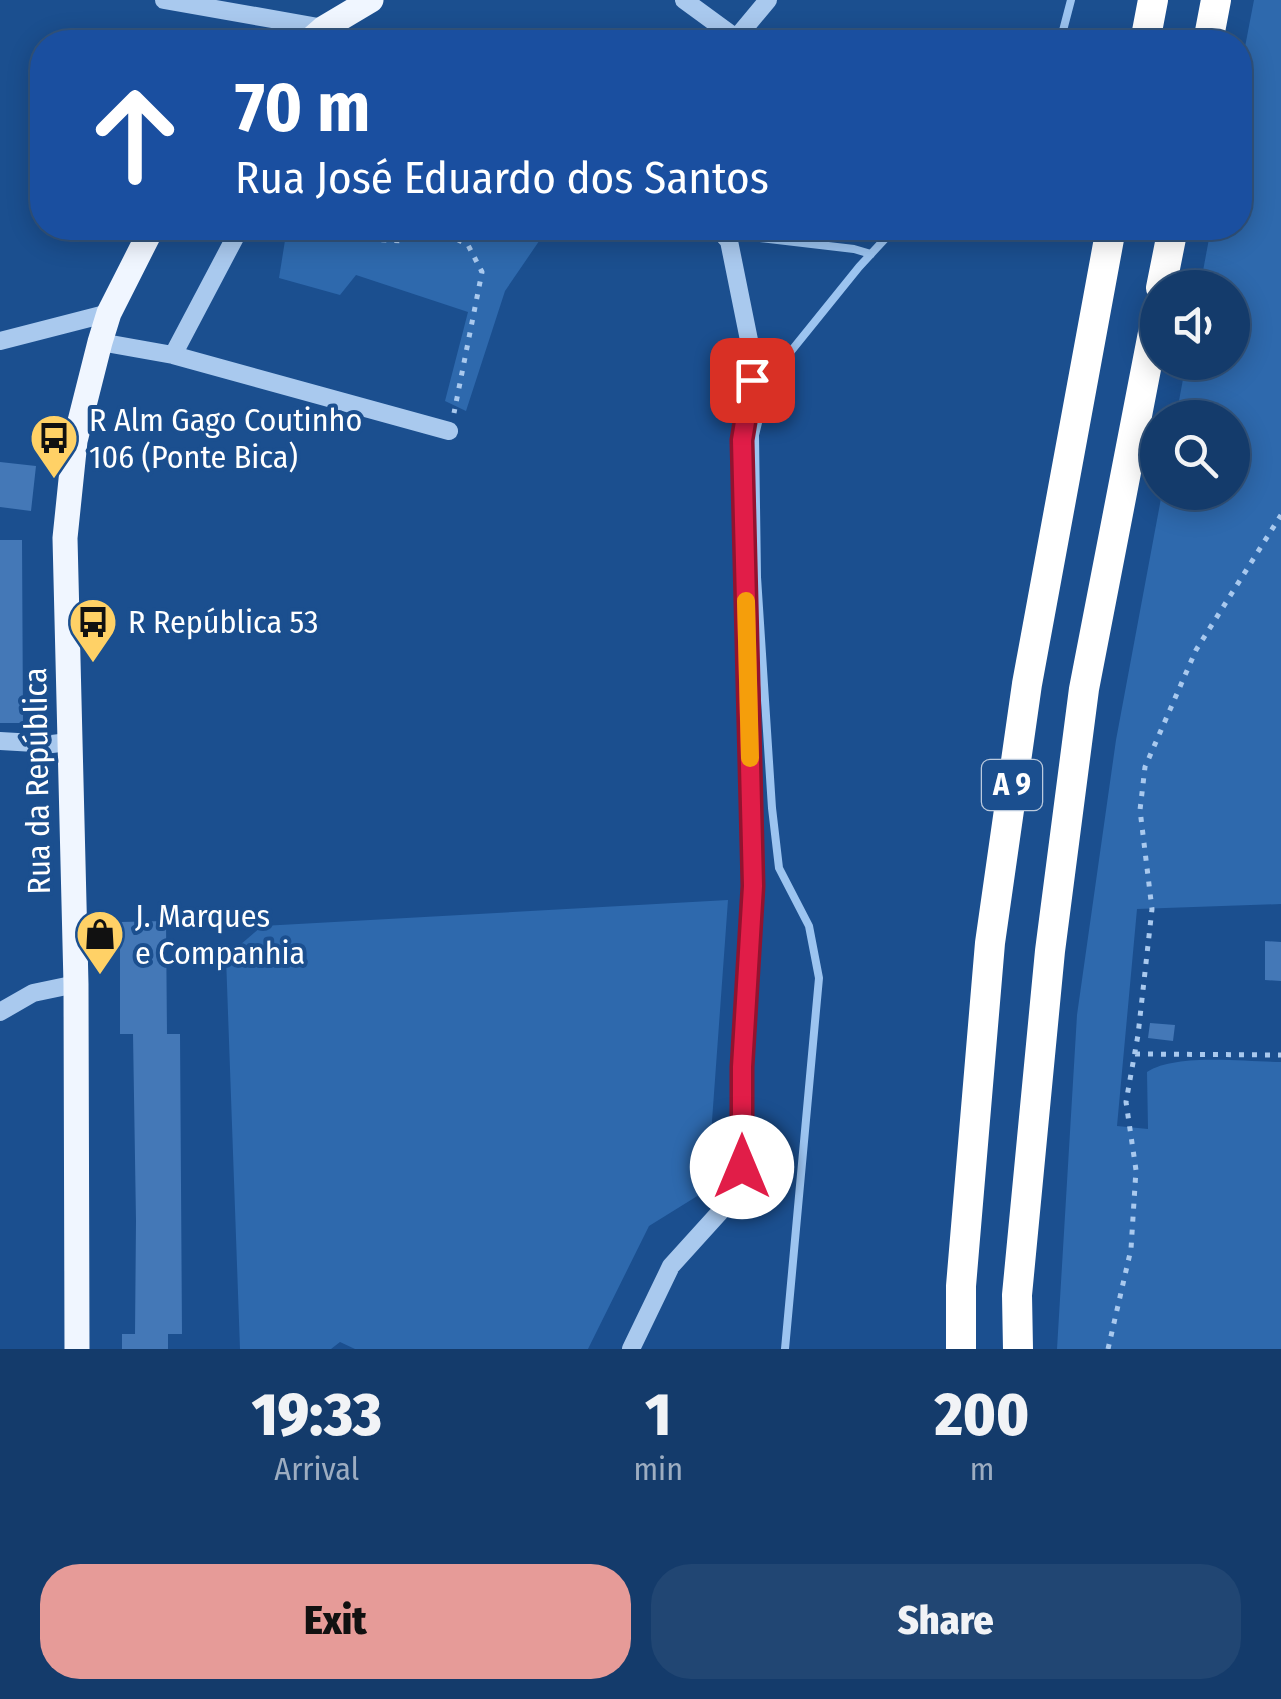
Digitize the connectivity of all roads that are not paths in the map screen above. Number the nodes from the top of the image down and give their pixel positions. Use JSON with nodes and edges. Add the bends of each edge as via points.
{"nodes":[{"id":1,"x":164,"y":0,"type":"edge"},
{"id":2,"x":372,"y":0,"type":"edge"},
{"id":3,"x":684,"y":0,"type":"edge"},
{"id":4,"x":768,"y":0,"type":"edge"},
{"id":5,"x":1154,"y":0,"type":"edge"},
{"id":6,"x":1216,"y":0,"type":"edge"},
{"id":7,"x":294,"y":30,"type":"edge"},
{"id":8,"x":324,"y":30,"type":"edge"},
{"id":9,"x":722,"y":30,"type":"edge"},
{"id":10,"x":743,"y":30,"type":"edge"},
{"id":11,"x":1148,"y":30,"type":"edge"},
{"id":12,"x":1210,"y":30,"type":"edge"},
{"id":13,"x":146,"y":240,"type":"edge"},
{"id":14,"x":234,"y":240,"type":"edge"},
{"id":15,"x":728,"y":240,"type":"edge"},
{"id":16,"x":1109,"y":240,"type":"edge"},
{"id":17,"x":1171,"y":240,"type":"edge"},
{"id":18,"x":1165,"y":270,"type":"edge"},
{"id":19,"x":109,"y":313,"type":"junction"},
{"id":20,"x":0,"y":340,"type":"edge"},
{"id":21,"x":100,"y":342,"type":"junction"},
{"id":22,"x":173,"y":355,"type":"junction"},
{"id":23,"x":1144,"y":380,"type":"edge"},
{"id":24,"x":450,"y":431,"type":"road end"},
{"id":25,"x":0,"y":742,"type":"edge"},
{"id":26,"x":68,"y":742,"type":"junction"},
{"id":27,"x":76,"y":984,"type":"junction"},
{"id":28,"x":0,"y":1012,"type":"edge"},
{"id":29,"x":77,"y":1349,"type":"edge"},
{"id":30,"x":631,"y":1349,"type":"edge"},
{"id":31,"x":961,"y":1349,"type":"edge"},
{"id":32,"x":1018,"y":1349,"type":"edge"}],
"edges":[{"from":1,"to":7,"type":"street"},
{"from":2,"to":8,"type":"main road"},
{"from":3,"to":9,"type":"street"},
{"from":4,"to":10,"type":"street"},
{"from":5,"to":11,"type":"highway"},
{"from":6,"to":12,"type":"highway"},
{"from":13,"to":19,"type":"main road","name":"Rua da República"},
{"from":14,"to":22,"type":"street"},
{"from":15,"to":30,"type":"street","via":[[752,380],[742,440],[753,886],[742,1167],[729,1202],[671,1266]]},
{"from":16,"to":31,"type":"highway","number":"A 9","via":[[1027,684],[990,944]]},
{"from":17,"to":18,"type":"highway"},
{"from":19,"to":20,"type":"street"},
{"from":19,"to":21,"type":"main road","name":"Rua da República"},
{"from":21,"to":22,"type":"street"},
{"from":21,"to":26,"type":"main road","name":"Rua da República","via":[[75,441],[65,538]]},
{"from":22,"to":24,"type":"street"},
{"from":23,"to":32,"type":"highway","number":"A 9","via":[[1084,689],[1050,952],[1017,1295]]},
{"from":25,"to":26,"type":"street"},
{"from":26,"to":27,"type":"main road","name":"Rua da República"},
{"from":27,"to":28,"type":"street","via":[[32,993]]},
{"from":27,"to":29,"type":"main road","name":"Rua da República"}]}
